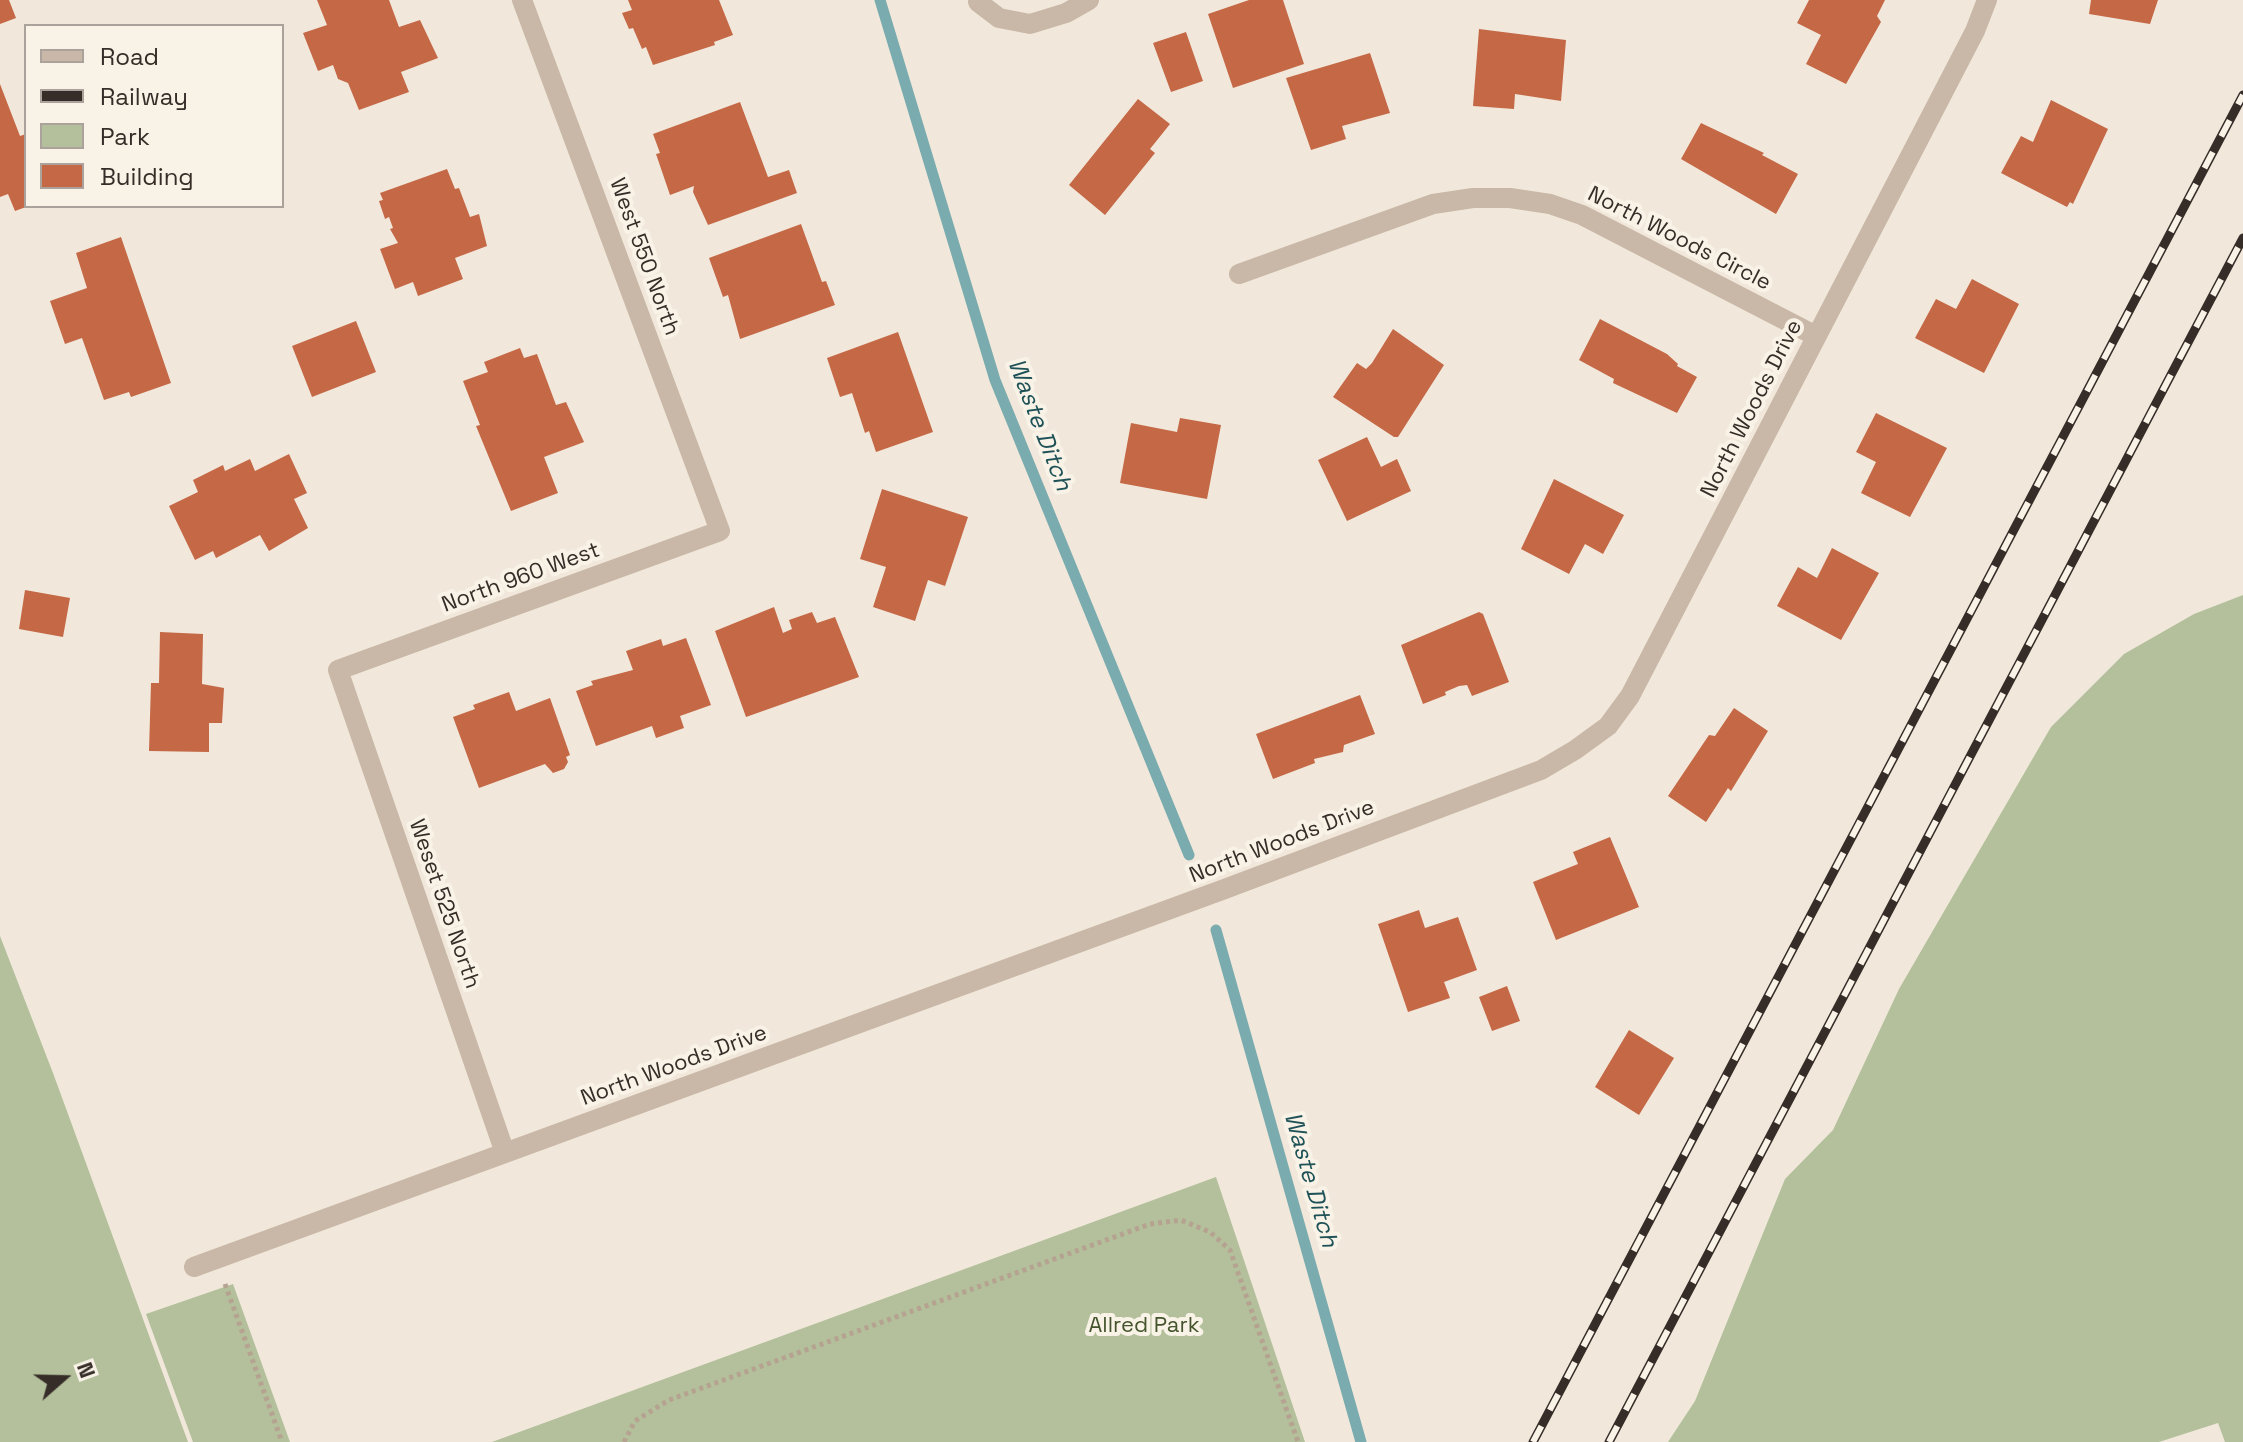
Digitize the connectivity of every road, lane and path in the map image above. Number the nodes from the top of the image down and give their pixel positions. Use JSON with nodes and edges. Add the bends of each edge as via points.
{"nodes":[{"id":1,"x":522,"y":0,"type":"edge"},
{"id":2,"x":1089,"y":0,"type":"edge"},
{"id":3,"x":1987,"y":0,"type":"edge"},
{"id":4,"x":978,"y":2,"type":"dead end"},
{"id":5,"x":1239,"y":274,"type":"dead end"},
{"id":6,"x":1816,"y":336,"type":"junction"},
{"id":7,"x":720,"y":531,"type":"joint"},
{"id":8,"x":338,"y":670,"type":"joint"},
{"id":9,"x":505,"y":1153,"type":"junction"},
{"id":10,"x":194,"y":1267,"type":"dead end"},
{"id":11,"x":224,"y":1283,"type":"dead end"},
{"id":12,"x":282,"y":1442,"type":"edge"},
{"id":13,"x":624,"y":1442,"type":"edge"},
{"id":14,"x":1298,"y":1442,"type":"edge"}],
"edges":[{"from":1,"to":7,"type":"street","name":"West 550 North"},
{"from":2,"to":4,"type":"street","via":[[1030,24],[999,18]]},
{"from":3,"to":6,"type":"street","name":"North Woods Drive"},
{"from":5,"to":6,"type":"street","name":"North Woods Circle","via":[[1433,204],[1510,198],[1582,215]]},
{"from":6,"to":9,"type":"street","name":"North Woods Drive","via":[[1630,696],[1608,726],[1575,750],[1506,783]]},
{"from":7,"to":8,"type":"street","name":"North 960 West"},
{"from":8,"to":9,"type":"street","name":"Weset 525 North"},
{"from":9,"to":10,"type":"street","name":"North Woods Drive"},
{"from":11,"to":12,"type":"path"},
{"from":13,"to":14,"type":"path","via":[[635,1421],[669,1400],[1150,1224],[1181,1220],[1210,1232],[1230,1250]]}]}
